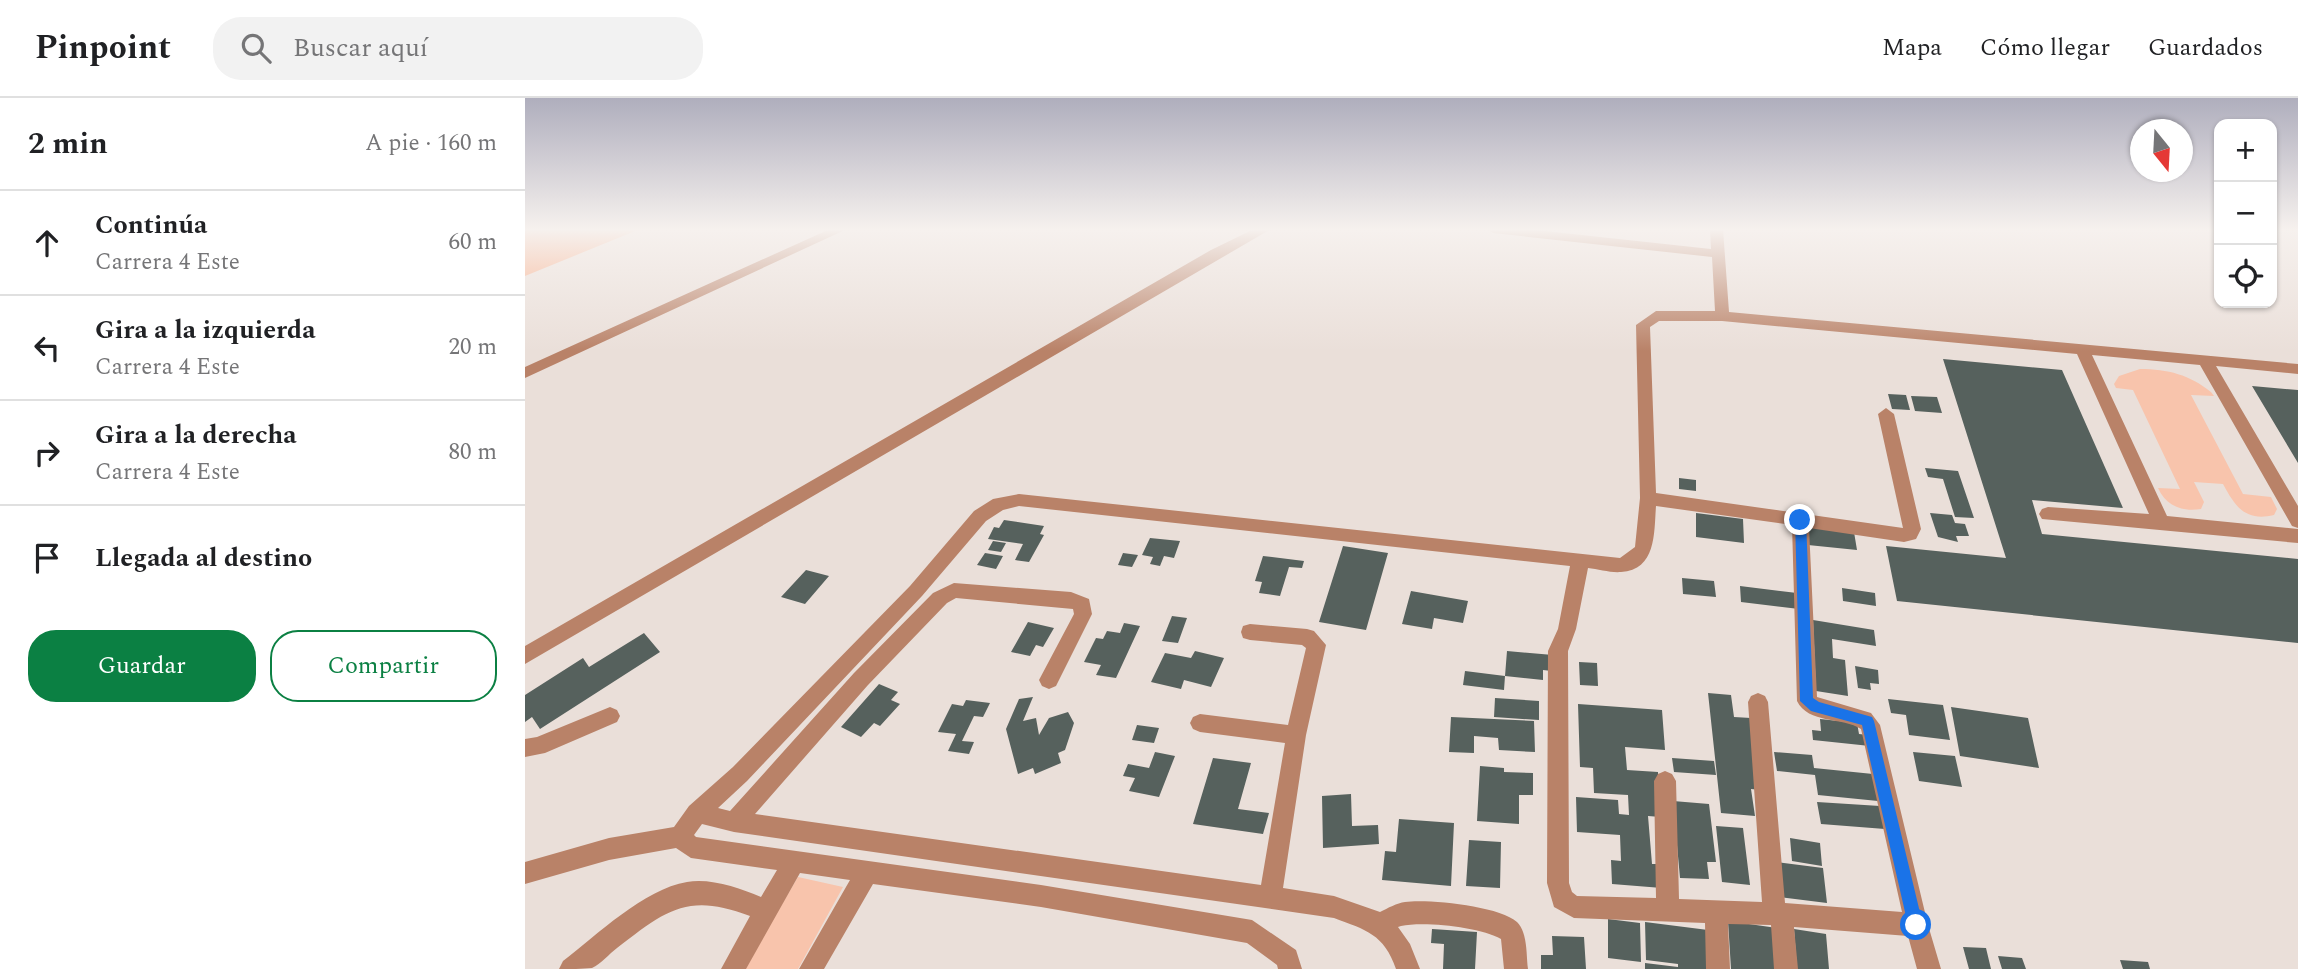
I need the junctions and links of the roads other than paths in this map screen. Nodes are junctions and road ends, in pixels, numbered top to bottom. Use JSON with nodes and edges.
{"nodes":[{"id":1,"x":751,"y":270,"type":"edge"},
{"id":2,"x":1187,"y":270,"type":"edge"},
{"id":3,"x":1721,"y":270,"type":"edge"},
{"id":4,"x":1723,"y":316,"type":"junction"},
{"id":5,"x":2083,"y":351,"type":"junction"},
{"id":6,"x":2205,"y":361,"type":"junction"},
{"id":7,"x":2298,"y":369,"type":"edge"},
{"id":8,"x":525,"y":373,"type":"edge"},
{"id":9,"x":1885,"y":414,"type":"dead end"},
{"id":10,"x":1648,"y":498,"type":"junction"},
{"id":11,"x":2048,"y":514,"type":"dead end"},
{"id":12,"x":1800,"y":520,"type":"junction"},
{"id":13,"x":2298,"y":521,"type":"edge"},
{"id":14,"x":2161,"y":522,"type":"junction"},
{"id":15,"x":2298,"y":536,"type":"edge"},
{"id":16,"x":1580,"y":562,"type":"junction"},
{"id":17,"x":1250,"y":632,"type":"dead end"},
{"id":18,"x":525,"y":656,"type":"edge"},
{"id":19,"x":1049,"y":680,"type":"dead end"},
{"id":20,"x":1758,"y":702,"type":"dead end"},
{"id":21,"x":610,"y":716,"type":"dead end"},
{"id":22,"x":1200,"y":723,"type":"dead end"},
{"id":23,"x":1296,"y":735,"type":"junction"},
{"id":24,"x":525,"y":748,"type":"edge"},
{"id":25,"x":1665,"y":781,"type":"dead end"},
{"id":26,"x":697,"y":814,"type":"junction"},
{"id":27,"x":734,"y":822,"type":"junction"},
{"id":28,"x":680,"y":837,"type":"junction"},
{"id":29,"x":795,"y":860,"type":"junction"},
{"id":30,"x":868,"y":871,"type":"junction"},
{"id":31,"x":525,"y":873,"type":"edge"},
{"id":32,"x":1271,"y":899,"type":"junction"},
{"id":33,"x":1668,"y":910,"type":"junction"},
{"id":34,"x":767,"y":912,"type":"junction"},
{"id":35,"x":1716,"y":912,"type":"junction"},
{"id":36,"x":1778,"y":914,"type":"junction"},
{"id":37,"x":1382,"y":924,"type":"junction"},
{"id":38,"x":1916,"y":925,"type":"junction"},
{"id":39,"x":571,"y":969,"type":"edge"},
{"id":40,"x":733,"y":969,"type":"edge"},
{"id":41,"x":811,"y":969,"type":"edge"},
{"id":42,"x":1290,"y":969,"type":"edge"},
{"id":43,"x":1408,"y":969,"type":"edge"},
{"id":44,"x":1515,"y":969,"type":"edge"},
{"id":45,"x":1718,"y":969,"type":"edge"},
{"id":46,"x":1786,"y":969,"type":"edge"},
{"id":47,"x":1929,"y":969,"type":"edge"}],
"edges":[{"from":1,"to":8,"type":"street"},
{"from":2,"to":18,"type":"street"},
{"from":3,"to":4,"type":"street"},
{"from":4,"to":5,"type":"street"},
{"from":4,"to":10,"type":"street"},
{"from":5,"to":6,"type":"street"},
{"from":5,"to":14,"type":"street"},
{"from":6,"to":7,"type":"street"},
{"from":6,"to":13,"type":"street"},
{"from":9,"to":12,"type":"street"},
{"from":10,"to":12,"type":"street"},
{"from":10,"to":16,"type":"street"},
{"from":11,"to":14,"type":"street"},
{"from":12,"to":38,"type":"street"},
{"from":14,"to":15,"type":"street"},
{"from":16,"to":26,"type":"street"},
{"from":16,"to":33,"type":"street"},
{"from":17,"to":23,"type":"street"},
{"from":19,"to":27,"type":"street"},
{"from":20,"to":36,"type":"street"},
{"from":21,"to":24,"type":"street"},
{"from":22,"to":23,"type":"street"},
{"from":23,"to":32,"type":"street"},
{"from":25,"to":33,"type":"street"},
{"from":26,"to":27,"type":"street"},
{"from":26,"to":28,"type":"street"},
{"from":27,"to":32,"type":"street"},
{"from":28,"to":29,"type":"street"},
{"from":28,"to":31,"type":"street"},
{"from":29,"to":30,"type":"street"},
{"from":29,"to":34,"type":"street"},
{"from":30,"to":41,"type":"street"},
{"from":30,"to":42,"type":"street"},
{"from":32,"to":37,"type":"street"},
{"from":33,"to":35,"type":"street"},
{"from":34,"to":39,"type":"street"},
{"from":34,"to":40,"type":"street"},
{"from":35,"to":36,"type":"street"},
{"from":35,"to":45,"type":"street"},
{"from":36,"to":38,"type":"street"},
{"from":36,"to":46,"type":"street"},
{"from":37,"to":43,"type":"street"},
{"from":37,"to":44,"type":"street"},
{"from":38,"to":47,"type":"street"}]}
